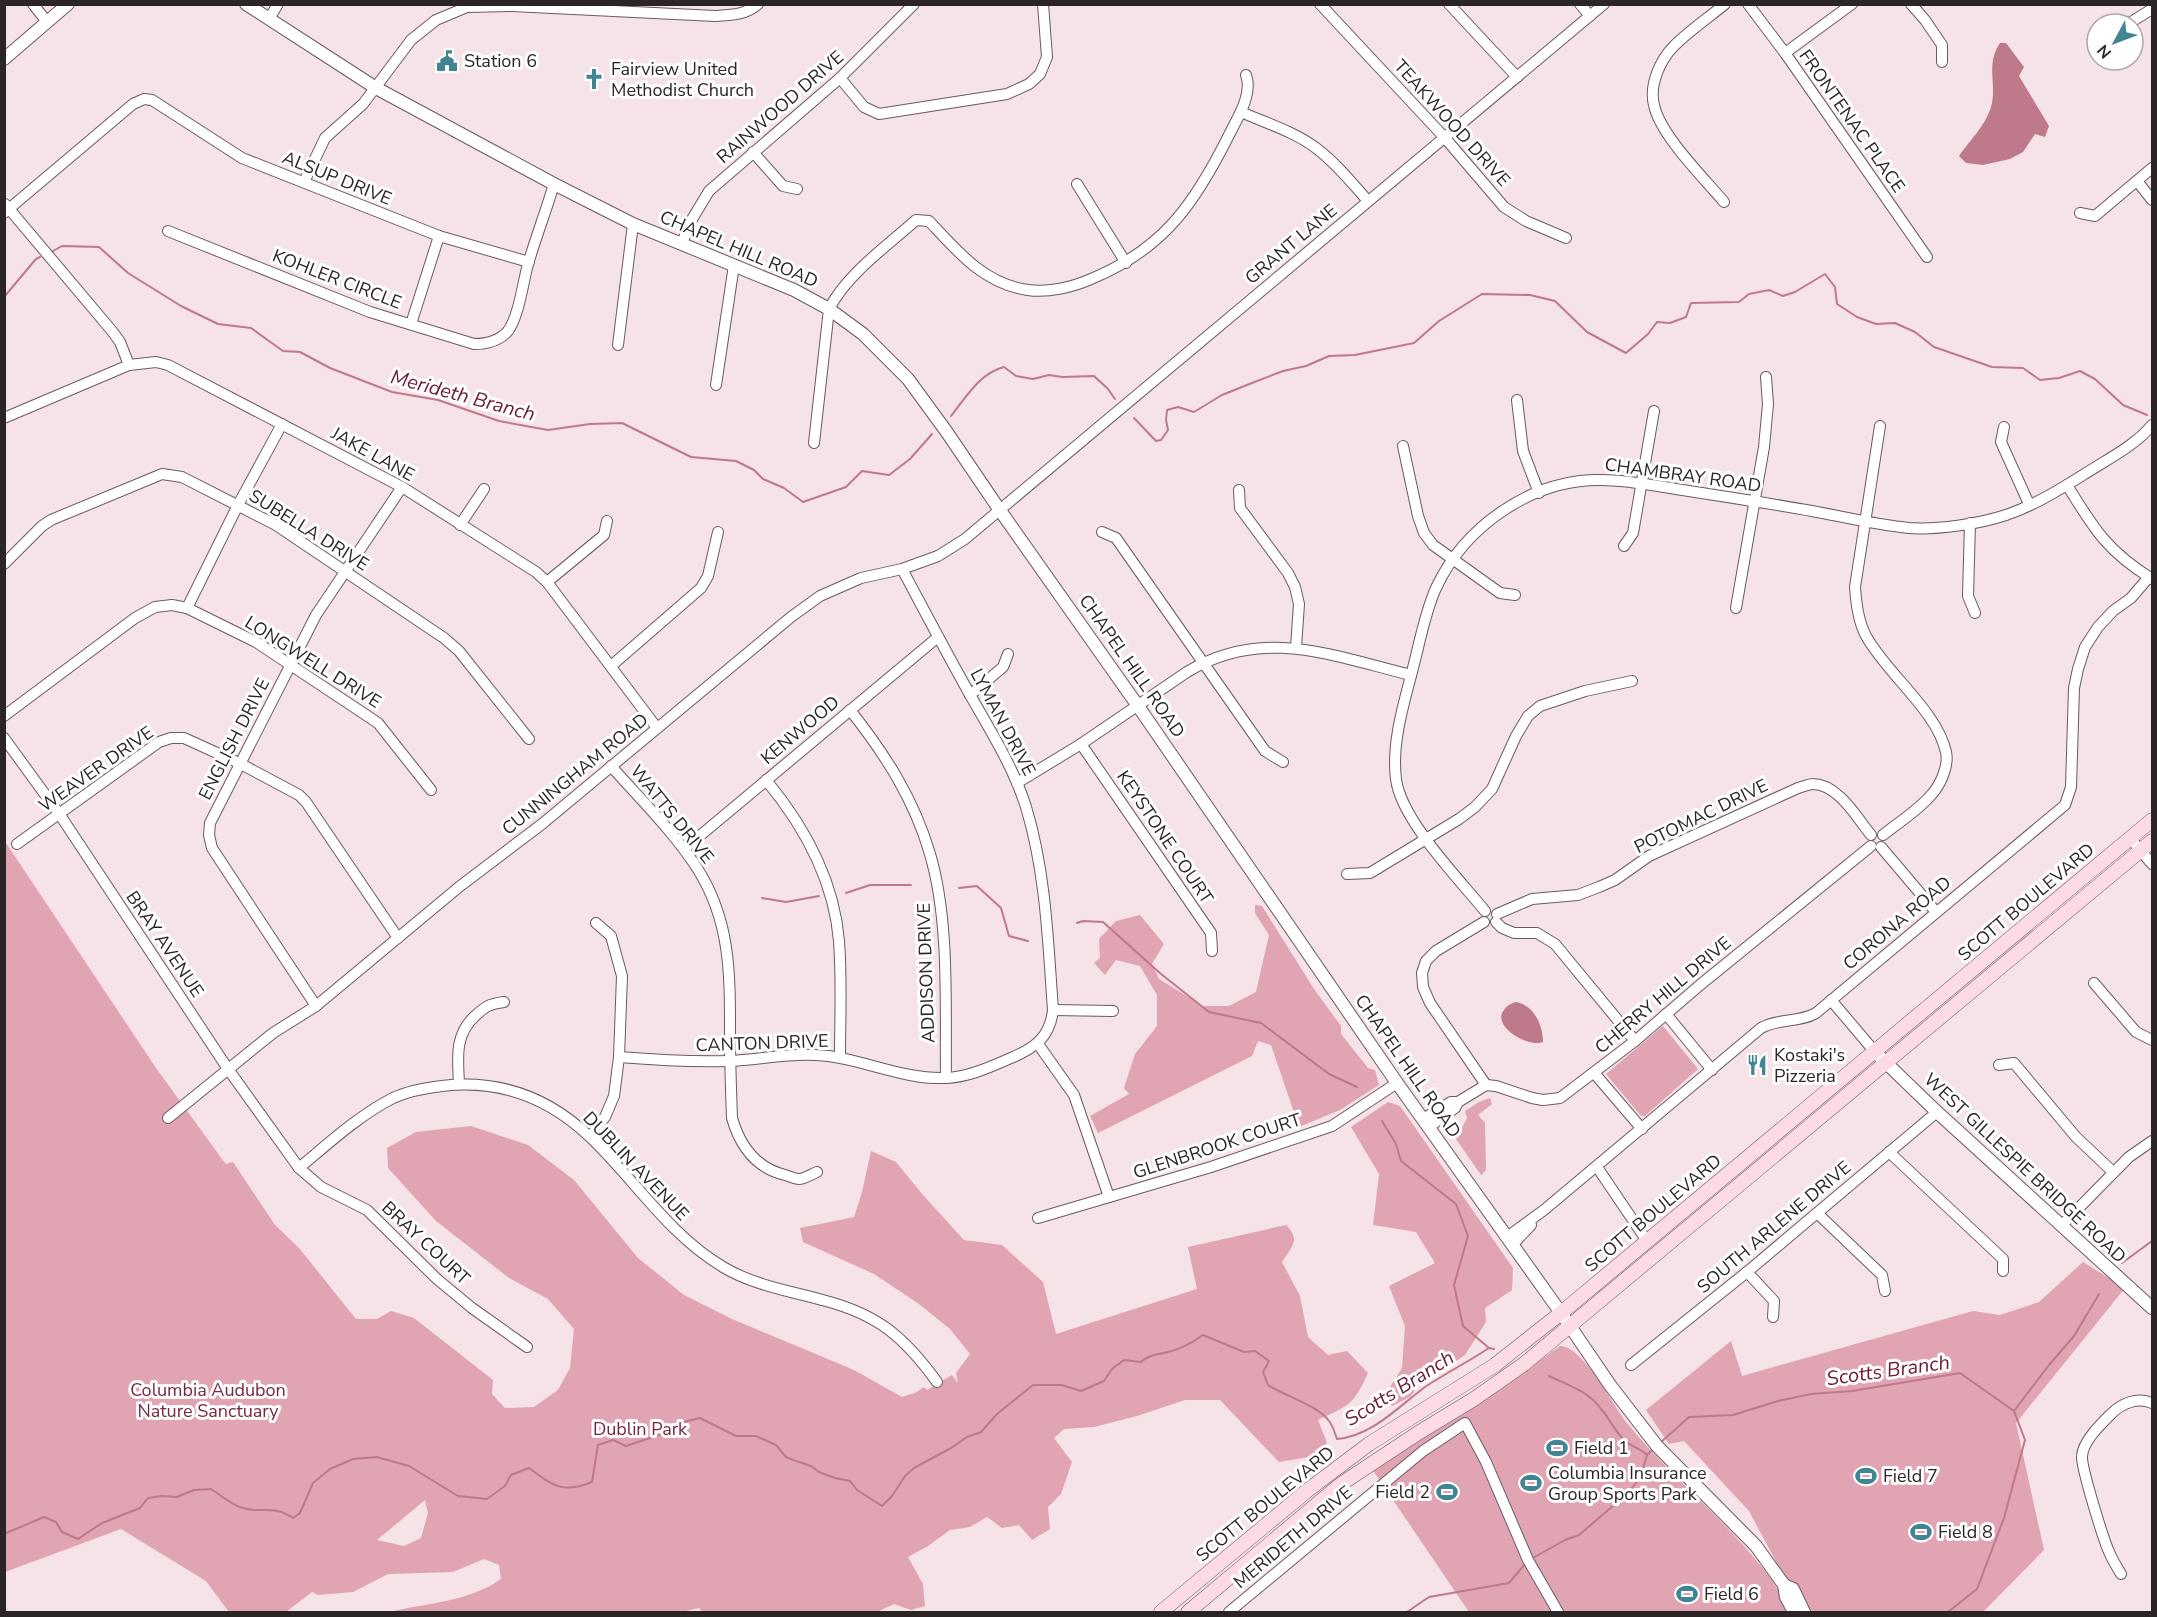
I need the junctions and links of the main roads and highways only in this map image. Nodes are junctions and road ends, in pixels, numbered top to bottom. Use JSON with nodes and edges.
{"nodes":[{"id":1,"x":2152,"y":820,"type":"edge"},
{"id":2,"x":2152,"y":841,"type":"edge"},
{"id":3,"x":1880,"y":1057,"type":"junction"},
{"id":4,"x":1161,"y":1612,"type":"edge"},
{"id":5,"x":1188,"y":1612,"type":"edge"}],
"edges":[{"from":1,"to":3,"type":"main road","name":"SCOTT BOULEVARD"},
{"from":2,"to":3,"type":"main road","name":"SCOTT BOULEVARD"},
{"from":3,"to":4,"type":"main road","name":"SCOTT BOULEVARD"},
{"from":3,"to":5,"type":"main road","name":"SCOTT BOULEVARD"}]}
